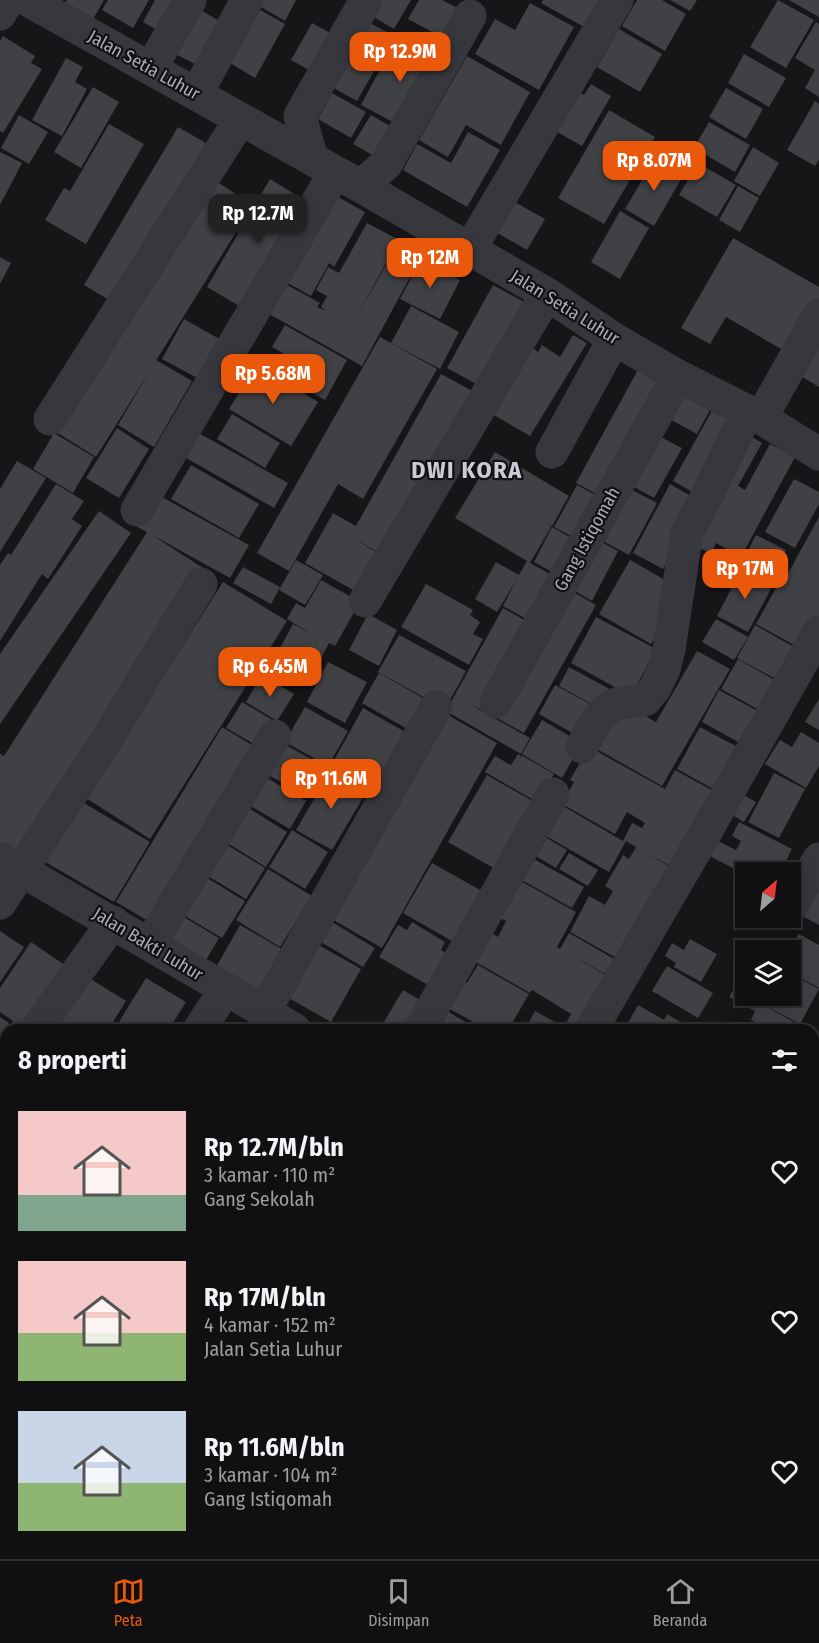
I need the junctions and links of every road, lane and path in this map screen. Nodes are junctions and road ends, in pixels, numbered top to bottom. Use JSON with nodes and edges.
{"nodes":[{"id":1,"x":8,"y":0,"type":"edge"},
{"id":2,"x":28,"y":0,"type":"edge"},
{"id":3,"x":190,"y":0,"type":"edge"},
{"id":4,"x":247,"y":0,"type":"edge"},
{"id":5,"x":366,"y":0,"type":"edge"},
{"id":6,"x":617,"y":0,"type":"edge"},
{"id":7,"x":0,"y":14,"type":"edge"},
{"id":8,"x":470,"y":16,"type":"dead end"},
{"id":9,"x":151,"y":68,"type":"junction"},
{"id":10,"x":197,"y":93,"type":"junction"},
{"id":11,"x":240,"y":120,"type":"junction"},
{"id":12,"x":336,"y":172,"type":"junction"},
{"id":13,"x":470,"y":249,"type":"junction"},
{"id":14,"x":547,"y":294,"type":"junction"},
{"id":15,"x":819,"y":315,"type":"edge"},
{"id":16,"x":614,"y":339,"type":"junction"},
{"id":17,"x":678,"y":376,"type":"junction"},
{"id":18,"x":754,"y":415,"type":"junction"},
{"id":19,"x":50,"y":419,"type":"dead end"},
{"id":20,"x":552,"y":452,"type":"dead end"},
{"id":21,"x":819,"y":454,"type":"edge"},
{"id":22,"x":137,"y":510,"type":"dead end"},
{"id":23,"x":201,"y":584,"type":"dead end"},
{"id":24,"x":365,"y":601,"type":"dead end"},
{"id":25,"x":819,"y":632,"type":"edge"},
{"id":26,"x":495,"y":702,"type":"dead end"},
{"id":27,"x":436,"y":706,"type":"dead end"},
{"id":28,"x":275,"y":736,"type":"dead end"},
{"id":29,"x":582,"y":747,"type":"dead end"},
{"id":30,"x":553,"y":794,"type":"dead end"},
{"id":31,"x":819,"y":859,"type":"edge"},
{"id":32,"x":11,"y":865,"type":"edge"},
{"id":33,"x":801,"y":890,"type":"edge"},
{"id":34,"x":0,"y":903,"type":"edge"},
{"id":35,"x":113,"y":922,"type":"junction"},
{"id":36,"x":150,"y":944,"type":"junction"},
{"id":37,"x":225,"y":990,"type":"junction"},
{"id":38,"x":264,"y":1012,"type":"junction"},
{"id":39,"x":40,"y":1024,"type":"edge"},
{"id":40,"x":204,"y":1024,"type":"edge"},
{"id":41,"x":285,"y":1024,"type":"edge"},
{"id":42,"x":423,"y":1024,"type":"edge"},
{"id":43,"x":594,"y":1024,"type":"edge"}],
"edges":[{"from":1,"to":7,"type":"street"},
{"from":2,"to":9,"type":"street","name":"Jalan Setia Luhur"},
{"from":3,"to":9,"type":"street"},
{"from":4,"to":10,"type":"street"},
{"from":5,"to":12,"type":"street"},
{"from":6,"to":13,"type":"street"},
{"from":8,"to":12,"type":"street"},
{"from":9,"to":10,"type":"street","name":"Jalan Setia Luhur"},
{"from":10,"to":11,"type":"street","name":"Jalan Setia Luhur"},
{"from":11,"to":12,"type":"street","name":"Jalan Setia Luhur"},
{"from":11,"to":19,"type":"street"},
{"from":12,"to":13,"type":"street","name":"Jalan Setia Luhur"},
{"from":12,"to":22,"type":"street"},
{"from":13,"to":14,"type":"street","name":"Jalan Setia Luhur"},
{"from":14,"to":16,"type":"street","name":"Jalan Setia Luhur"},
{"from":14,"to":24,"type":"street"},
{"from":15,"to":18,"type":"street"},
{"from":16,"to":17,"type":"street","name":"Jalan Setia Luhur"},
{"from":16,"to":20,"type":"street"},
{"from":17,"to":18,"type":"street","name":"Jalan Setia Luhur"},
{"from":17,"to":26,"type":"street","name":"Gang Istiqomah"},
{"from":18,"to":21,"type":"street","name":"Jalan Setia Luhur"},
{"from":18,"to":29,"type":"street"},
{"from":23,"to":32,"type":"street"},
{"from":25,"to":43,"type":"street"},
{"from":27,"to":38,"type":"street"},
{"from":28,"to":36,"type":"street"},
{"from":30,"to":42,"type":"street"},
{"from":31,"to":33,"type":"street"},
{"from":32,"to":34,"type":"street"},
{"from":32,"to":35,"type":"street","name":"Jalan Bakti Luhur"},
{"from":35,"to":36,"type":"street","name":"Jalan Bakti Luhur"},
{"from":35,"to":39,"type":"street"},
{"from":36,"to":37,"type":"street","name":"Jalan Bakti Luhur"},
{"from":37,"to":38,"type":"street","name":"Jalan Bakti Luhur"},
{"from":37,"to":40,"type":"street"},
{"from":38,"to":41,"type":"street","name":"Jalan Bakti Luhur"}]}
